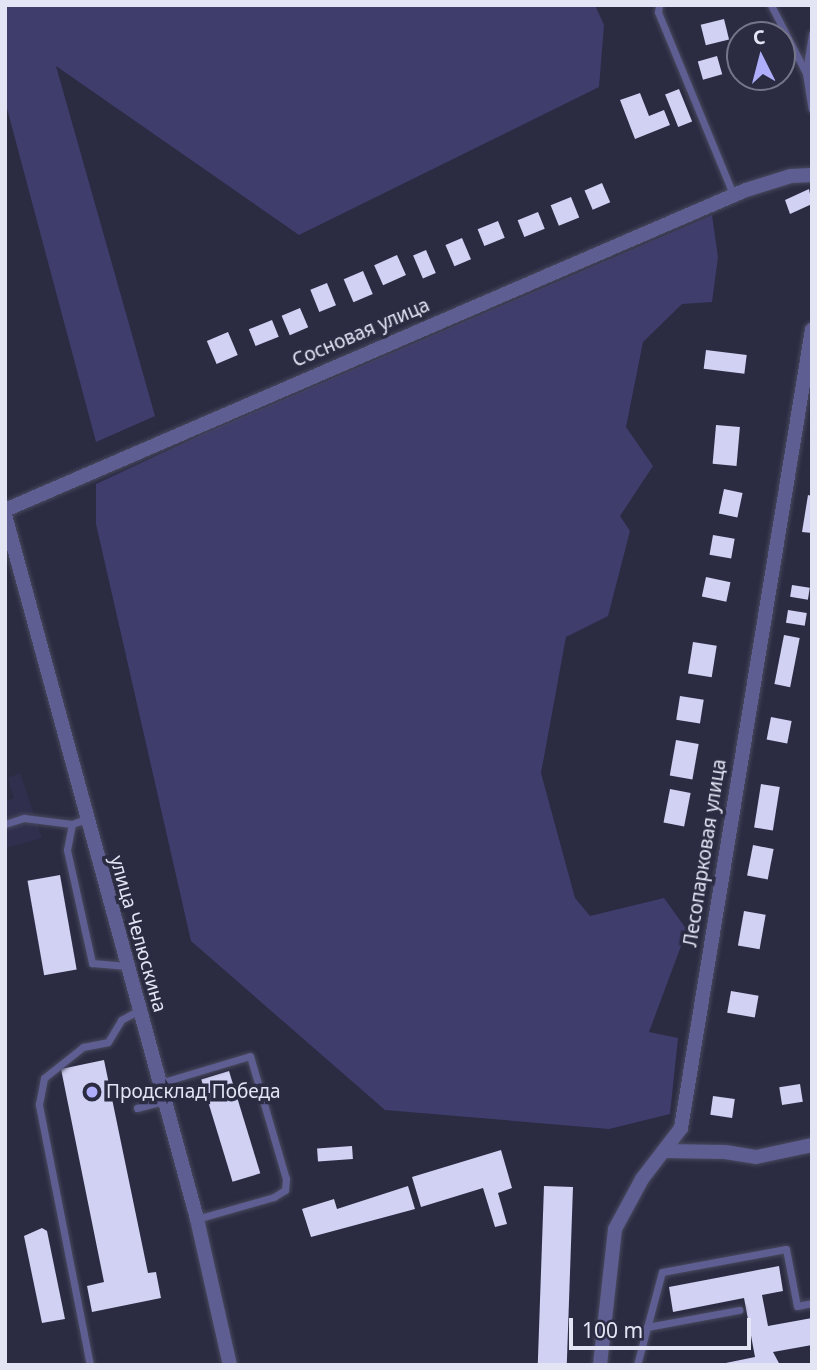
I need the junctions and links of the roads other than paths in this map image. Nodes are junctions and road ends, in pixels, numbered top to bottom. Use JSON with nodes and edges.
{"nodes":[{"id":1,"x":659,"y":5,"type":"edge"},
{"id":2,"x":771,"y":5,"type":"edge"},
{"id":3,"x":812,"y":33,"type":"edge"},
{"id":4,"x":806,"y":73,"type":"junction"},
{"id":5,"x":810,"y":83,"type":"edge"},
{"id":6,"x":812,"y":109,"type":"edge"},
{"id":7,"x":812,"y":175,"type":"edge"},
{"id":8,"x":734,"y":195,"type":"junction"},
{"id":9,"x":812,"y":330,"type":"edge"},
{"id":10,"x":5,"y":510,"type":"edge"},
{"id":11,"x":5,"y":515,"type":"edge"},
{"id":12,"x":86,"y":819,"type":"junction"},
{"id":13,"x":5,"y":824,"type":"edge"},
{"id":14,"x":72,"y":824,"type":"junction"},
{"id":15,"x":127,"y":966,"type":"junction"},
{"id":16,"x":139,"y":1010,"type":"junction"},
{"id":17,"x":160,"y":1083,"type":"junction"},
{"id":18,"x":165,"y":1101,"type":"junction"},
{"id":19,"x":137,"y":1108,"type":"dead end"},
{"id":20,"x":812,"y":1145,"type":"edge"},
{"id":21,"x":664,"y":1151,"type":"junction"},
{"id":22,"x":197,"y":1219,"type":"junction"},
{"id":23,"x":812,"y":1303,"type":"edge"},
{"id":24,"x":739,"y":1310,"type":"dead end"},
{"id":25,"x":647,"y":1327,"type":"junction"},
{"id":26,"x":90,"y":1365,"type":"edge"},
{"id":27,"x":230,"y":1365,"type":"edge"},
{"id":28,"x":600,"y":1365,"type":"edge"},
{"id":29,"x":637,"y":1365,"type":"edge"}],
"edges":[{"from":1,"to":8,"type":"lane"},
{"from":2,"to":4,"type":"lane"},
{"from":3,"to":4,"type":"lane"},
{"from":4,"to":5,"type":"lane"},
{"from":5,"to":6,"type":"lane"},
{"from":7,"to":8,"type":"street","name":"Сосновая улица"},
{"from":8,"to":10,"type":"street","name":"Сосновая улица"},
{"from":9,"to":21,"type":"street","name":"Лесопарковая улица"},
{"from":11,"to":12,"type":"street","name":"улица Челюскина"},
{"from":12,"to":14,"type":"lane"},
{"from":12,"to":15,"type":"street","name":"улица Челюскина"},
{"from":13,"to":14,"type":"lane"},
{"from":14,"to":15,"type":"lane"},
{"from":15,"to":16,"type":"street","name":"улица Челюскина"},
{"from":16,"to":17,"type":"street","name":"улица Челюскина"},
{"from":16,"to":26,"type":"lane"},
{"from":17,"to":18,"type":"street","name":"улица Челюскина"},
{"from":17,"to":22,"type":"lane"},
{"from":18,"to":19,"type":"lane"},
{"from":18,"to":22,"type":"street","name":"улица Челюскина"},
{"from":20,"to":21,"type":"street"},
{"from":21,"to":28,"type":"street","name":"Лесопарковая улица"},
{"from":22,"to":27,"type":"street","name":"улица Челюскина"},
{"from":23,"to":25,"type":"lane"},
{"from":24,"to":25,"type":"lane"},
{"from":25,"to":29,"type":"lane"}]}
